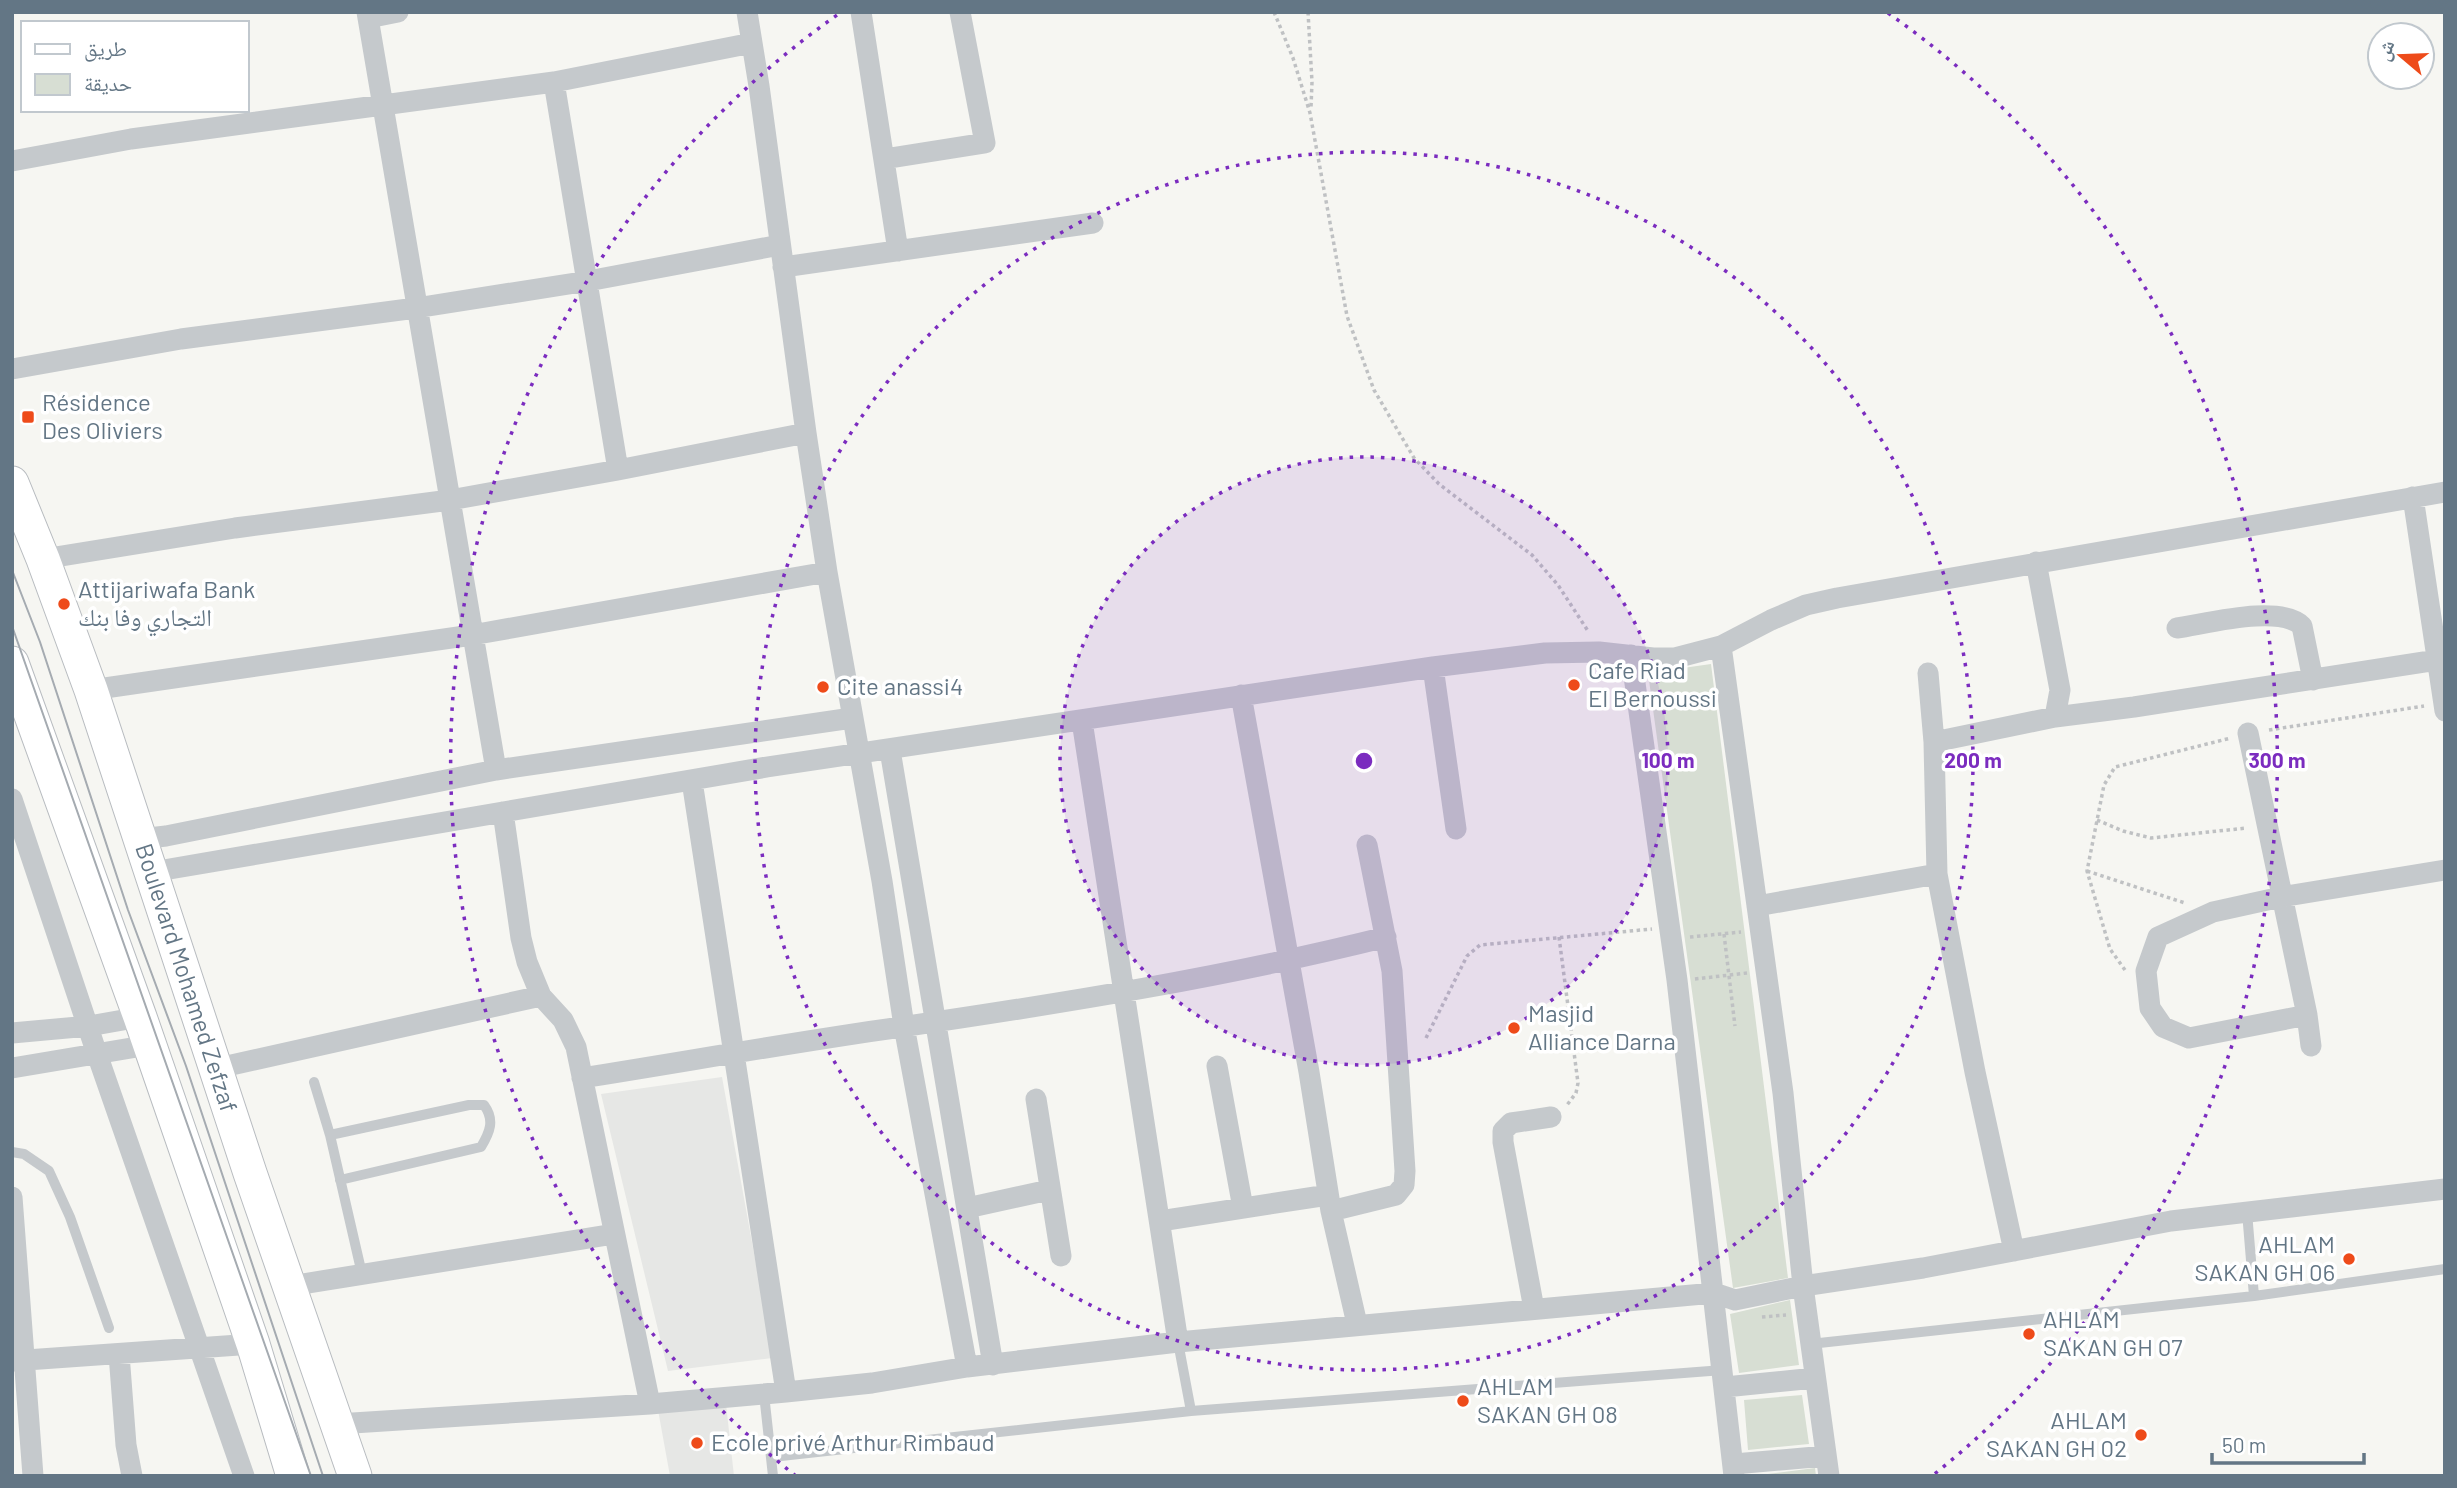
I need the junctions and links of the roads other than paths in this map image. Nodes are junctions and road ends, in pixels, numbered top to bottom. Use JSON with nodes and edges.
{"nodes":[{"id":1,"x":398,"y":12,"type":"edge"},
{"id":2,"x":747,"y":12,"type":"edge"},
{"id":3,"x":861,"y":12,"type":"edge"},
{"id":4,"x":960,"y":12,"type":"edge"},
{"id":5,"x":367,"y":15,"type":"edge"},
{"id":6,"x":752,"y":43,"type":"junction"},
{"id":7,"x":554,"y":82,"type":"junction"},
{"id":8,"x":383,"y":104,"type":"junction"},
{"id":9,"x":884,"y":159,"type":"junction"},
{"id":10,"x":12,"y":161,"type":"edge"},
{"id":11,"x":1093,"y":223,"type":"dead end"},
{"id":12,"x":780,"y":245,"type":"junction"},
{"id":13,"x":898,"y":251,"type":"junction"},
{"id":14,"x":783,"y":267,"type":"junction"},
{"id":15,"x":588,"y":281,"type":"junction"},
{"id":16,"x":416,"y":308,"type":"junction"},
{"id":17,"x":12,"y":369,"type":"edge"},
{"id":18,"x":806,"y":433,"type":"junction"},
{"id":19,"x":618,"y":470,"type":"junction"},
{"id":20,"x":12,"y":482,"type":"edge"},
{"id":21,"x":2445,"y":492,"type":"edge"},
{"id":22,"x":2413,"y":497,"type":"junction"},
{"id":23,"x":450,"y":500,"type":"junction"},
{"id":24,"x":43,"y":559,"type":"junction"},
{"id":25,"x":2036,"y":562,"type":"junction"},
{"id":26,"x":827,"y":572,"type":"junction"},
{"id":27,"x":2176,"y":628,"type":"dead end"},
{"id":28,"x":472,"y":635,"type":"junction"},
{"id":29,"x":1721,"y":646,"type":"junction"},
{"id":30,"x":1631,"y":655,"type":"junction"},
{"id":31,"x":2437,"y":660,"type":"junction"},
{"id":32,"x":12,"y":663,"type":"edge"},
{"id":33,"x":1433,"y":667,"type":"junction"},
{"id":34,"x":1927,"y":673,"type":"dead end"},
{"id":35,"x":2313,"y":680,"type":"junction"},
{"id":36,"x":90,"y":690,"type":"junction"},
{"id":37,"x":1241,"y":695,"type":"junction"},
{"id":38,"x":2444,"y":707,"type":"edge"},
{"id":39,"x":2055,"y":717,"type":"junction"},
{"id":40,"x":852,"y":718,"type":"junction"},
{"id":41,"x":1082,"y":721,"type":"junction"},
{"id":42,"x":2248,"y":733,"type":"road end"},
{"id":43,"x":1934,"y":742,"type":"junction"},
{"id":44,"x":890,"y":750,"type":"junction"},
{"id":45,"x":858,"y":754,"type":"junction"},
{"id":46,"x":496,"y":771,"type":"junction"},
{"id":47,"x":692,"y":781,"type":"junction"},
{"id":48,"x":12,"y":799,"type":"edge"},
{"id":49,"x":503,"y":812,"type":"junction"},
{"id":50,"x":1457,"y":829,"type":"dead end"},
{"id":51,"x":140,"y":839,"type":"junction"},
{"id":52,"x":1367,"y":845,"type":"dead end"},
{"id":53,"x":2445,"y":870,"type":"edge"},
{"id":54,"x":152,"y":872,"type":"junction"},
{"id":55,"x":1937,"y":874,"type":"junction"},
{"id":56,"x":2281,"y":897,"type":"junction"},
{"id":57,"x":1757,"y":906,"type":"junction"},
{"id":58,"x":1385,"y":937,"type":"junction"},
{"id":59,"x":1289,"y":961,"type":"junction"},
{"id":60,"x":1124,"y":991,"type":"junction"},
{"id":61,"x":541,"y":996,"type":"junction"},
{"id":62,"x":2306,"y":1015,"type":"junction"},
{"id":63,"x":936,"y":1023,"type":"junction"},
{"id":64,"x":89,"y":1026,"type":"junction"},
{"id":65,"x":904,"y":1026,"type":"junction"},
{"id":66,"x":144,"y":1031,"type":"junction"},
{"id":67,"x":12,"y":1033,"type":"edge"},
{"id":68,"x":2311,"y":1046,"type":"dead end"},
{"id":69,"x":734,"y":1053,"type":"junction"},
{"id":70,"x":97,"y":1054,"type":"junction"},
{"id":71,"x":1217,"y":1066,"type":"dead end"},
{"id":72,"x":12,"y":1068,"type":"edge"},
{"id":73,"x":218,"y":1068,"type":"junction"},
{"id":74,"x":582,"y":1078,"type":"junction"},
{"id":75,"x":314,"y":1082,"type":"dead end"},
{"id":76,"x":1036,"y":1099,"type":"dead end"},
{"id":77,"x":1551,"y":1117,"type":"road end"},
{"id":78,"x":330,"y":1135,"type":"junction"},
{"id":79,"x":12,"y":1152,"type":"edge"},
{"id":80,"x":340,"y":1180,"type":"junction"},
{"id":81,"x":1049,"y":1189,"type":"junction"},
{"id":82,"x":2445,"y":1189,"type":"edge"},
{"id":83,"x":12,"y":1197,"type":"edge"},
{"id":84,"x":1330,"y":1203,"type":"junction"},
{"id":85,"x":1243,"y":1208,"type":"junction"},
{"id":86,"x":967,"y":1209,"type":"junction"},
{"id":87,"x":2247,"y":1212,"type":"junction"},
{"id":88,"x":1160,"y":1220,"type":"junction"},
{"id":89,"x":614,"y":1234,"type":"junction"},
{"id":90,"x":2014,"y":1251,"type":"junction"},
{"id":91,"x":1061,"y":1256,"type":"dead end"},
{"id":92,"x":2445,"y":1269,"type":"edge"},
{"id":93,"x":362,"y":1274,"type":"junction"},
{"id":94,"x":290,"y":1286,"type":"junction"},
{"id":95,"x":1803,"y":1286,"type":"junction"},
{"id":96,"x":1714,"y":1293,"type":"junction"},
{"id":97,"x":2254,"y":1296,"type":"junction"},
{"id":98,"x":1534,"y":1309,"type":"junction"},
{"id":99,"x":1357,"y":1324,"type":"junction"},
{"id":100,"x":109,"y":1328,"type":"dead end"},
{"id":101,"x":1178,"y":1342,"type":"junction"},
{"id":102,"x":253,"y":1344,"type":"junction"},
{"id":103,"x":1810,"y":1344,"type":"junction"},
{"id":104,"x":200,"y":1348,"type":"junction"},
{"id":105,"x":119,"y":1354,"type":"junction"},
{"id":106,"x":18,"y":1360,"type":"edge"},
{"id":107,"x":993,"y":1365,"type":"junction"},
{"id":108,"x":967,"y":1367,"type":"junction"},
{"id":109,"x":1724,"y":1378,"type":"junction"},
{"id":110,"x":1815,"y":1378,"type":"junction"},
{"id":111,"x":786,"y":1392,"type":"junction"},
{"id":112,"x":764,"y":1394,"type":"junction"},
{"id":113,"x":650,"y":1404,"type":"junction"},
{"id":114,"x":1192,"y":1411,"type":"junction"},
{"id":115,"x":337,"y":1424,"type":"junction"},
{"id":116,"x":772,"y":1457,"type":"junction"},
{"id":117,"x":1827,"y":1466,"type":"edge"},
{"id":118,"x":1734,"y":1470,"type":"edge"},
{"id":119,"x":33,"y":1476,"type":"edge"},
{"id":120,"x":132,"y":1476,"type":"edge"},
{"id":121,"x":244,"y":1476,"type":"edge"},
{"id":122,"x":293,"y":1476,"type":"edge"},
{"id":123,"x":355,"y":1476,"type":"edge"},
{"id":124,"x":773,"y":1476,"type":"edge"}],
"edges":[{"from":1,"to":5,"type":"street"},
{"from":2,"to":6,"type":"street"},
{"from":3,"to":9,"type":"street"},
{"from":4,"to":9,"type":"street"},
{"from":5,"to":8,"type":"street"},
{"from":6,"to":7,"type":"street"},
{"from":6,"to":12,"type":"street"},
{"from":7,"to":8,"type":"street"},
{"from":7,"to":15,"type":"street"},
{"from":8,"to":10,"type":"street"},
{"from":8,"to":16,"type":"street"},
{"from":9,"to":13,"type":"street"},
{"from":11,"to":13,"type":"street"},
{"from":12,"to":14,"type":"street"},
{"from":12,"to":15,"type":"street"},
{"from":13,"to":14,"type":"street"},
{"from":14,"to":18,"type":"street"},
{"from":15,"to":16,"type":"street"},
{"from":15,"to":19,"type":"street"},
{"from":16,"to":17,"type":"street"},
{"from":16,"to":23,"type":"street"},
{"from":18,"to":19,"type":"street"},
{"from":18,"to":26,"type":"street"},
{"from":19,"to":23,"type":"street"},
{"from":20,"to":24,"type":"main road","name":"Boulevard Mohamed Zefzaf"},
{"from":21,"to":22,"type":"street"},
{"from":22,"to":25,"type":"street"},
{"from":22,"to":31,"type":"street"},
{"from":23,"to":24,"type":"street"},
{"from":23,"to":28,"type":"street"},
{"from":24,"to":36,"type":"main road","name":"Boulevard Mohamed Zefzaf"},
{"from":25,"to":29,"type":"street"},
{"from":25,"to":39,"type":"street"},
{"from":26,"to":28,"type":"street"},
{"from":26,"to":40,"type":"street"},
{"from":27,"to":35,"type":"street"},
{"from":28,"to":36,"type":"street"},
{"from":28,"to":46,"type":"street"},
{"from":29,"to":30,"type":"street"},
{"from":29,"to":57,"type":"street"},
{"from":30,"to":33,"type":"street"},
{"from":30,"to":96,"type":"street"},
{"from":31,"to":35,"type":"street"},
{"from":31,"to":38,"type":"street"},
{"from":32,"to":66,"type":"main road"},
{"from":33,"to":37,"type":"street"},
{"from":33,"to":50,"type":"street"},
{"from":34,"to":43,"type":"street"},
{"from":35,"to":39,"type":"street"},
{"from":36,"to":51,"type":"main road","name":"Boulevard Mohamed Zefzaf"},
{"from":37,"to":41,"type":"street"},
{"from":37,"to":59,"type":"street"},
{"from":39,"to":43,"type":"street"},
{"from":40,"to":45,"type":"street"},
{"from":40,"to":46,"type":"street"},
{"from":41,"to":44,"type":"street"},
{"from":41,"to":60,"type":"street"},
{"from":42,"to":56,"type":"street"},
{"from":43,"to":55,"type":"street"},
{"from":44,"to":45,"type":"street"},
{"from":44,"to":63,"type":"street"},
{"from":45,"to":47,"type":"street"},
{"from":45,"to":65,"type":"street"},
{"from":46,"to":51,"type":"street"},
{"from":47,"to":49,"type":"street"},
{"from":47,"to":69,"type":"street"},
{"from":48,"to":64,"type":"street"},
{"from":49,"to":54,"type":"street"},
{"from":49,"to":61,"type":"street"},
{"from":51,"to":54,"type":"main road","name":"Boulevard Mohamed Zefzaf"},
{"from":52,"to":58,"type":"street"},
{"from":53,"to":56,"type":"street"},
{"from":54,"to":73,"type":"main road","name":"Boulevard Mohamed Zefzaf"},
{"from":55,"to":57,"type":"street"},
{"from":55,"to":90,"type":"street"},
{"from":56,"to":62,"type":"street"},
{"from":56,"to":62,"type":"street"},
{"from":57,"to":95,"type":"street"},
{"from":58,"to":59,"type":"street"},
{"from":58,"to":84,"type":"street"},
{"from":59,"to":60,"type":"street"},
{"from":59,"to":84,"type":"street"},
{"from":60,"to":63,"type":"street"},
{"from":60,"to":88,"type":"street"},
{"from":61,"to":73,"type":"street"},
{"from":61,"to":74,"type":"street"},
{"from":62,"to":68,"type":"street"},
{"from":63,"to":65,"type":"street"},
{"from":63,"to":86,"type":"street"},
{"from":64,"to":66,"type":"street"},
{"from":64,"to":67,"type":"street"},
{"from":64,"to":70,"type":"street"},
{"from":65,"to":69,"type":"street"},
{"from":65,"to":108,"type":"street"},
{"from":66,"to":70,"type":"street"},
{"from":66,"to":102,"type":"main road"},
{"from":69,"to":74,"type":"street"},
{"from":69,"to":111,"type":"street"},
{"from":70,"to":72,"type":"street"},
{"from":70,"to":104,"type":"street"},
{"from":71,"to":85,"type":"street"},
{"from":73,"to":94,"type":"main road","name":"Boulevard Mohamed Zefzaf"},
{"from":74,"to":89,"type":"street"},
{"from":75,"to":78,"type":"lane"},
{"from":76,"to":81,"type":"street"},
{"from":77,"to":98,"type":"street"},
{"from":78,"to":80,"type":"lane"},
{"from":78,"to":80,"type":"lane"},
{"from":79,"to":100,"type":"lane"},
{"from":80,"to":93,"type":"lane"},
{"from":81,"to":86,"type":"street"},
{"from":81,"to":91,"type":"street"},
{"from":82,"to":87,"type":"street"},
{"from":83,"to":106,"type":"street"},
{"from":84,"to":85,"type":"street"},
{"from":84,"to":99,"type":"street"},
{"from":85,"to":88,"type":"street"},
{"from":86,"to":107,"type":"street"},
{"from":87,"to":90,"type":"street"},
{"from":87,"to":97,"type":"lane"},
{"from":88,"to":101,"type":"street"},
{"from":89,"to":93,"type":"street"},
{"from":89,"to":113,"type":"street"},
{"from":90,"to":95,"type":"street"},
{"from":92,"to":97,"type":"lane"},
{"from":93,"to":94,"type":"street"},
{"from":94,"to":115,"type":"main road","name":"Boulevard Mohamed Zefzaf"},
{"from":95,"to":96,"type":"street"},
{"from":95,"to":103,"type":"street"},
{"from":96,"to":98,"type":"street"},
{"from":96,"to":109,"type":"street"},
{"from":97,"to":103,"type":"lane"},
{"from":98,"to":99,"type":"street"},
{"from":99,"to":101,"type":"street"},
{"from":101,"to":107,"type":"street"},
{"from":101,"to":114,"type":"lane"},
{"from":102,"to":104,"type":"street"},
{"from":102,"to":122,"type":"main road"},
{"from":103,"to":110,"type":"street"},
{"from":104,"to":105,"type":"street"},
{"from":104,"to":121,"type":"street"},
{"from":105,"to":106,"type":"street"},
{"from":105,"to":120,"type":"street"},
{"from":106,"to":119,"type":"street"},
{"from":107,"to":108,"type":"street"},
{"from":108,"to":111,"type":"street"},
{"from":109,"to":110,"type":"street"},
{"from":109,"to":114,"type":"lane"},
{"from":109,"to":118,"type":"street"},
{"from":110,"to":117,"type":"street"},
{"from":111,"to":112,"type":"street"},
{"from":112,"to":113,"type":"street"},
{"from":112,"to":116,"type":"lane"},
{"from":113,"to":115,"type":"street"},
{"from":114,"to":116,"type":"lane"},
{"from":115,"to":123,"type":"main road","name":"Boulevard Mohamed Zefzaf"},
{"from":116,"to":124,"type":"lane"},
{"from":117,"to":118,"type":"street"}]}
